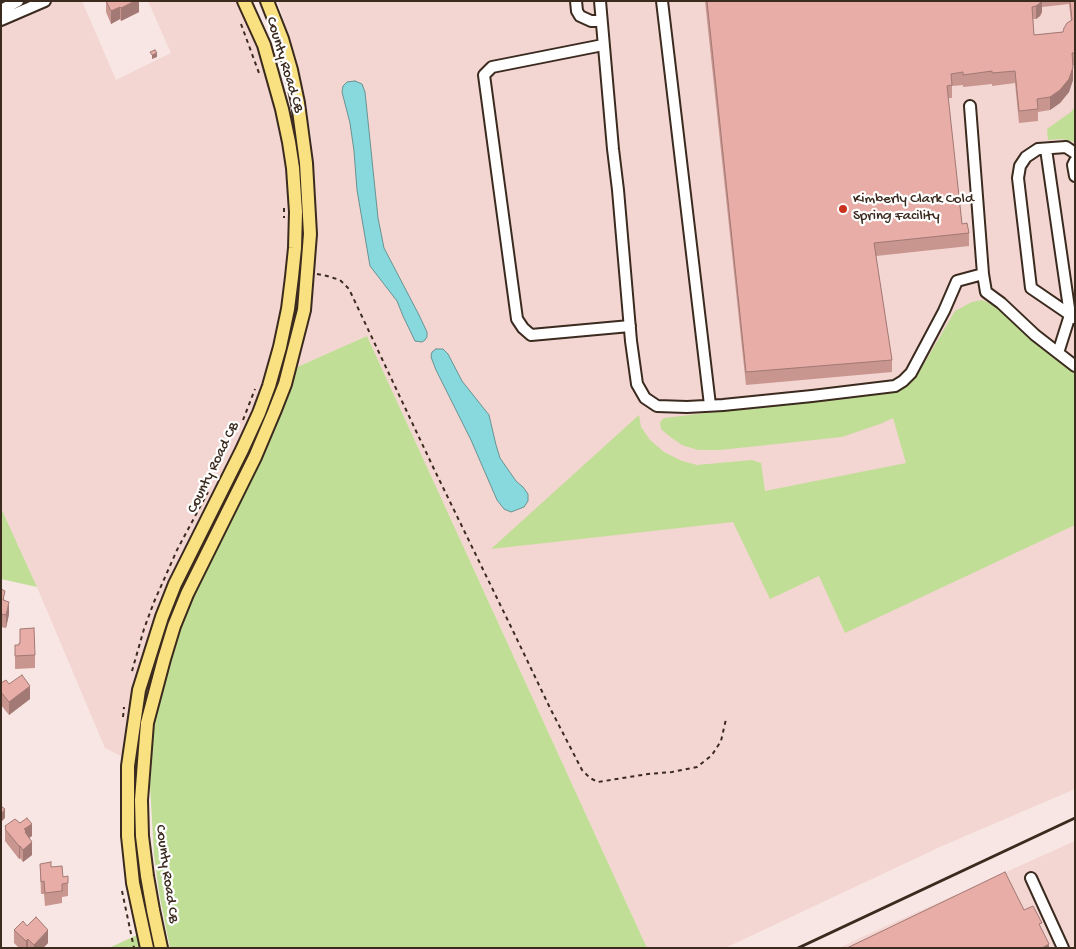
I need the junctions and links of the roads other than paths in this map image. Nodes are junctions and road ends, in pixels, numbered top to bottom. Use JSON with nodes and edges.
{"nodes":[{"id":1,"x":18,"y":1,"type":"edge"},
{"id":2,"x":45,"y":1,"type":"edge"},
{"id":3,"x":244,"y":1,"type":"edge"},
{"id":4,"x":267,"y":1,"type":"edge"},
{"id":5,"x":576,"y":1,"type":"edge"},
{"id":6,"x":600,"y":1,"type":"edge"},
{"id":7,"x":662,"y":1,"type":"edge"},
{"id":8,"x":1,"y":10,"type":"edge"},
{"id":9,"x":1,"y":20,"type":"edge"},
{"id":10,"x":601,"y":21,"type":"junction"},
{"id":11,"x":603,"y":44,"type":"junction"},
{"id":12,"x":970,"y":106,"type":"dead end"},
{"id":13,"x":1046,"y":149,"type":"junction"},
{"id":14,"x":1075,"y":153,"type":"edge"},
{"id":15,"x":1075,"y":162,"type":"edge"},
{"id":16,"x":1075,"y":176,"type":"edge"},
{"id":17,"x":983,"y":274,"type":"junction"},
{"id":18,"x":1072,"y":316,"type":"edge"},
{"id":19,"x":630,"y":326,"type":"junction"},
{"id":20,"x":1058,"y":353,"type":"junction"},
{"id":21,"x":1075,"y":366,"type":"edge"},
{"id":22,"x":710,"y":405,"type":"junction"},
{"id":23,"x":1031,"y":878,"type":"dead end"},
{"id":24,"x":147,"y":948,"type":"edge"},
{"id":25,"x":161,"y":948,"type":"edge"},
{"id":26,"x":1063,"y":948,"type":"edge"}],
"edges":[{"from":1,"to":8,"type":"street"},
{"from":2,"to":9,"type":"street"},
{"from":3,"to":24,"type":"main road","name":"County Road CB"},
{"from":4,"to":25,"type":"main road","name":"County Road CB"},
{"from":5,"to":10,"type":"street"},
{"from":6,"to":10,"type":"street"},
{"from":7,"to":22,"type":"street"},
{"from":10,"to":11,"type":"street"},
{"from":11,"to":19,"type":"street"},
{"from":11,"to":19,"type":"street"},
{"from":12,"to":17,"type":"street"},
{"from":13,"to":14,"type":"street"},
{"from":13,"to":18,"type":"street"},
{"from":13,"to":18,"type":"street"},
{"from":15,"to":16,"type":"street"},
{"from":17,"to":20,"type":"street"},
{"from":17,"to":22,"type":"street"},
{"from":18,"to":20,"type":"street"},
{"from":19,"to":22,"type":"street"},
{"from":20,"to":21,"type":"street"},
{"from":23,"to":26,"type":"street"}]}
